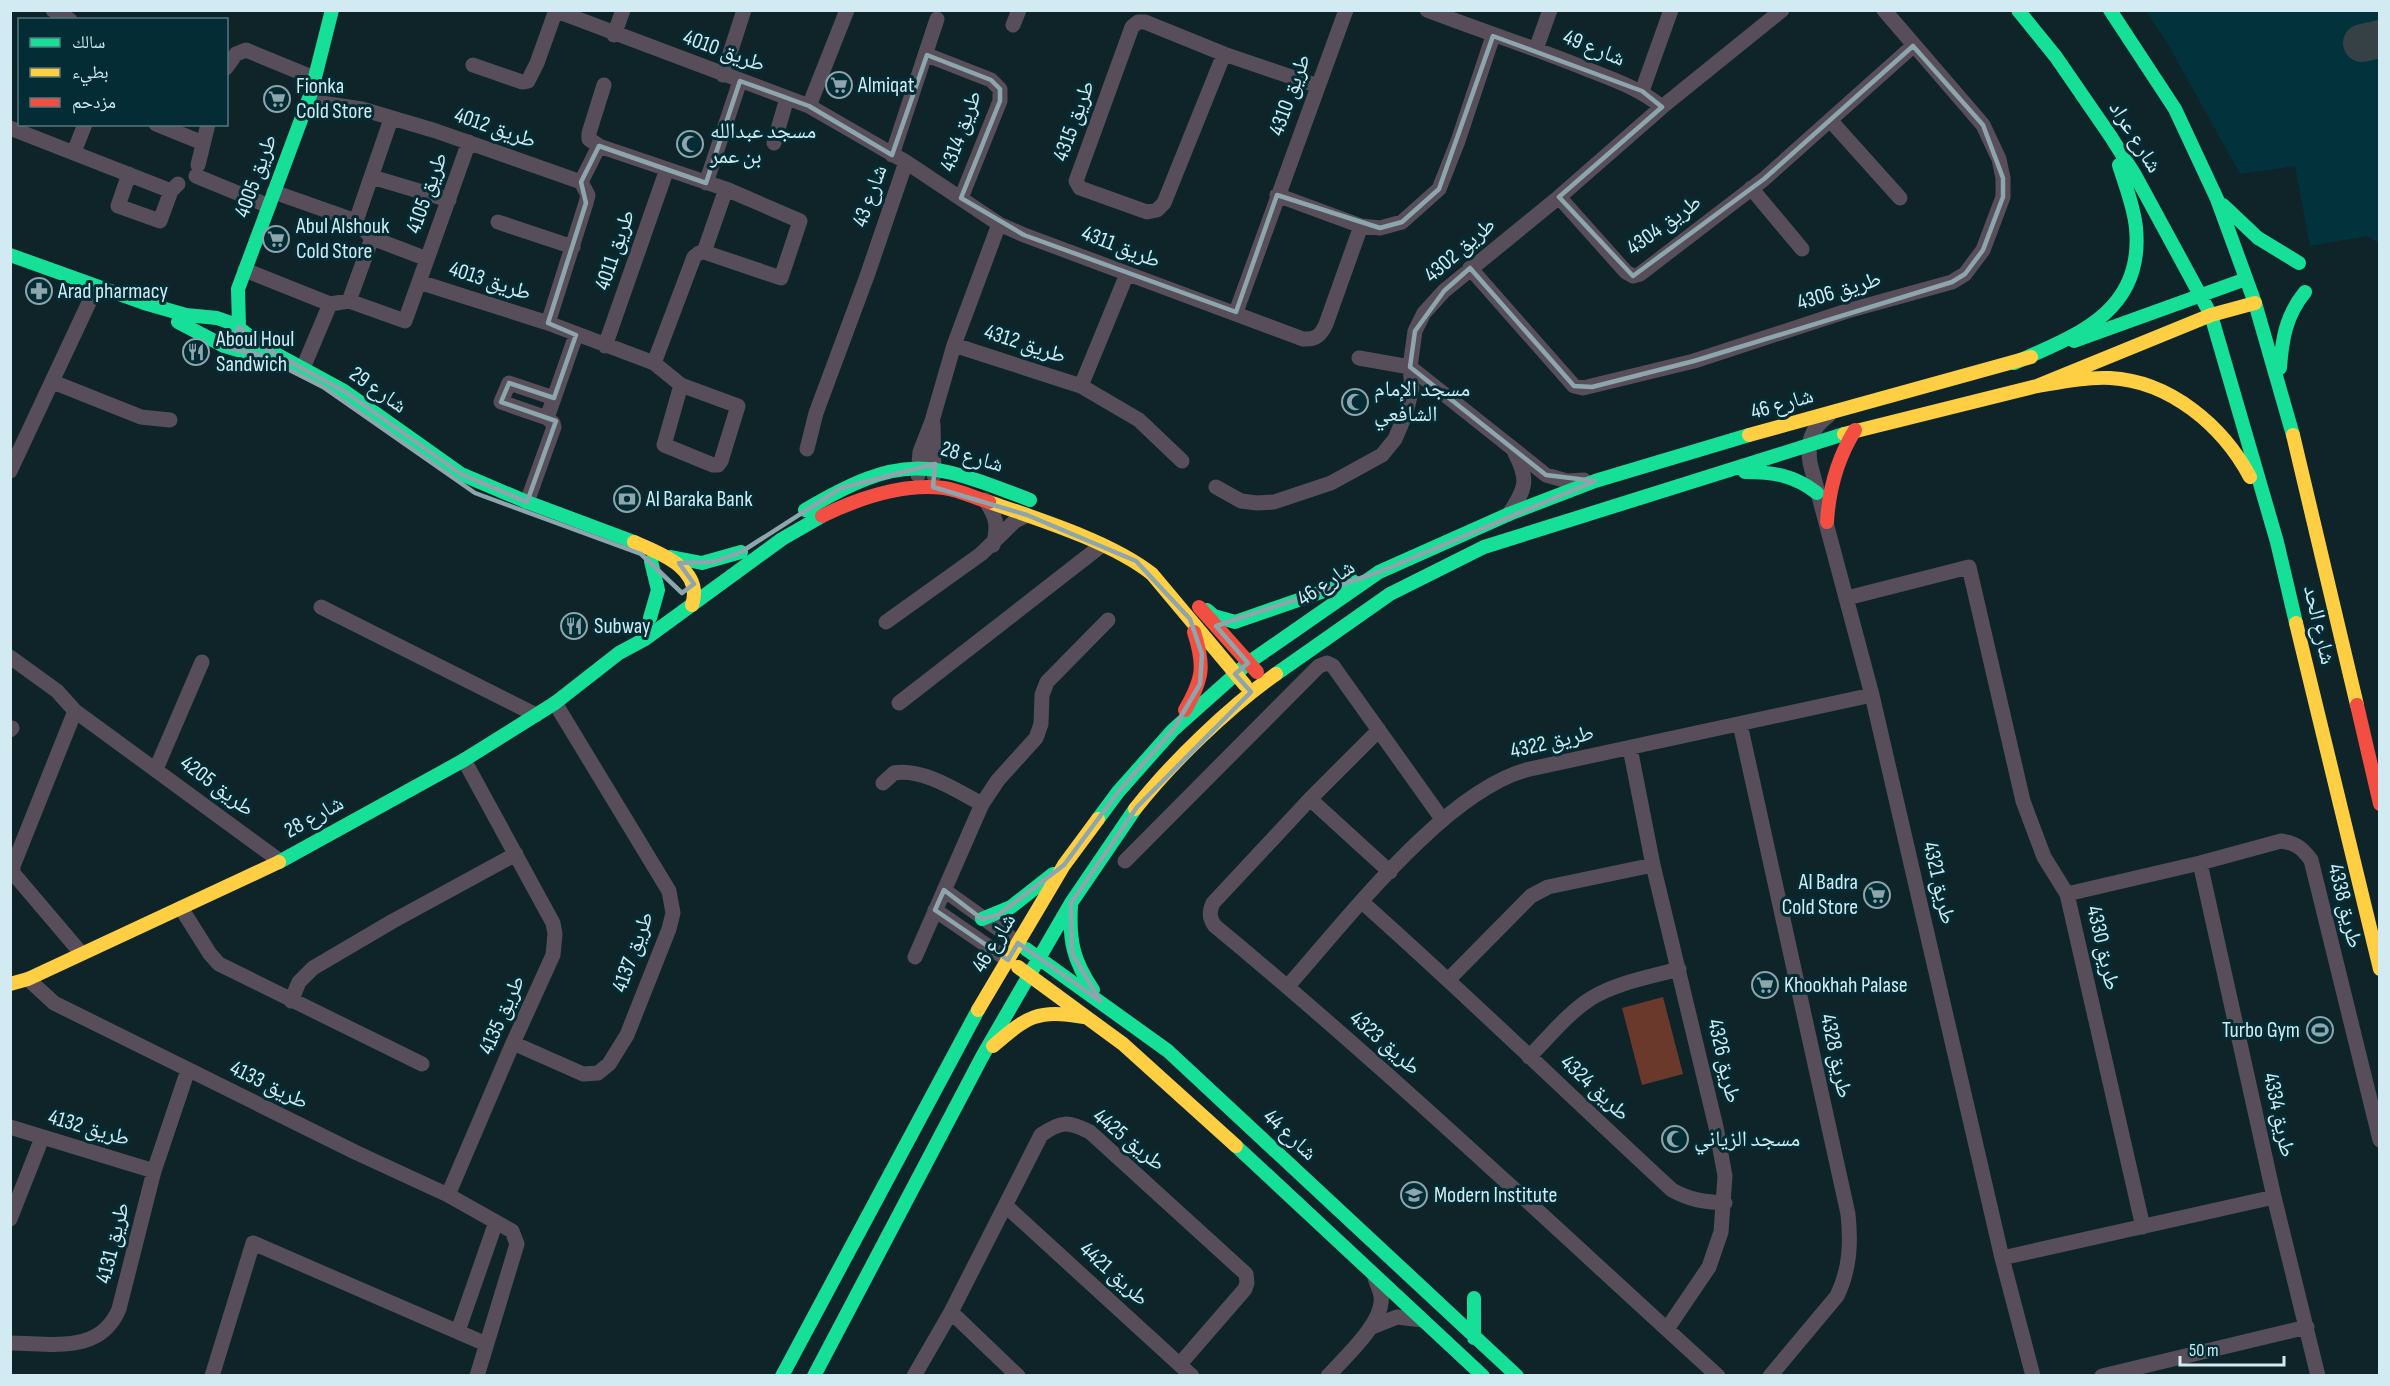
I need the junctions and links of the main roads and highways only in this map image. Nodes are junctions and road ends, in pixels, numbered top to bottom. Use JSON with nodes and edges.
{"nodes":[{"id":1,"x":332,"y":10,"type":"edge"},
{"id":2,"x":2018,"y":10,"type":"edge"},
{"id":3,"x":2110,"y":10,"type":"edge"},
{"id":4,"x":2111,"y":136,"type":"junction"},
{"id":5,"x":2217,"y":199,"type":"junction"},
{"id":6,"x":10,"y":255,"type":"edge"},
{"id":7,"x":2299,"y":263,"type":"dead end"},
{"id":8,"x":10,"y":264,"type":"edge"},
{"id":9,"x":2246,"y":279,"type":"junction"},
{"id":10,"x":95,"y":290,"type":"junction"},
{"id":11,"x":238,"y":290,"type":"junction"},
{"id":12,"x":2305,"y":292,"type":"dead end"},
{"id":13,"x":2201,"y":295,"type":"junction"},
{"id":14,"x":2255,"y":303,"type":"junction"},
{"id":15,"x":2211,"y":315,"type":"junction"},
{"id":16,"x":217,"y":318,"type":"junction"},
{"id":17,"x":239,"y":327,"type":"junction"},
{"id":18,"x":211,"y":339,"type":"junction"},
{"id":19,"x":229,"y":348,"type":"junction"},
{"id":20,"x":2014,"y":363,"type":"junction"},
{"id":21,"x":2279,"y":382,"type":"junction"},
{"id":22,"x":2037,"y":386,"type":"junction"},
{"id":23,"x":1855,"y":430,"type":"junction"},
{"id":24,"x":1722,"y":472,"type":"junction"},
{"id":25,"x":1817,"y":493,"type":"road end"},
{"id":26,"x":1827,"y":522,"type":"road end"},
{"id":27,"x":1115,"y":536,"type":"dead end"},
{"id":28,"x":2277,"y":542,"type":"junction"},
{"id":29,"x":741,"y":552,"type":"junction"},
{"id":30,"x":666,"y":555,"type":"junction"},
{"id":31,"x":1151,"y":556,"type":"dead end"},
{"id":32,"x":651,"y":561,"type":"junction"},
{"id":33,"x":1379,"y":572,"type":"junction"},
{"id":34,"x":1176,"y":580,"type":"dead end"},
{"id":35,"x":687,"y":591,"type":"junction"},
{"id":36,"x":666,"y":606,"type":"dead end"},
{"id":37,"x":650,"y":618,"type":"junction"},
{"id":38,"x":1190,"y":619,"type":"junction"},
{"id":39,"x":620,"y":652,"type":"junction"},
{"id":40,"x":1248,"y":663,"type":"junction"},
{"id":41,"x":1235,"y":674,"type":"junction"},
{"id":42,"x":1266,"y":681,"type":"junction"},
{"id":43,"x":1251,"y":692,"type":"junction"},
{"id":44,"x":1173,"y":730,"type":"junction"},
{"id":45,"x":2379,"y":804,"type":"edge"},
{"id":46,"x":1064,"y":865,"type":"junction"},
{"id":47,"x":1071,"y":903,"type":"junction"},
{"id":48,"x":982,"y":918,"type":"road end"},
{"id":49,"x":1018,"y":943,"type":"junction"},
{"id":50,"x":1038,"y":957,"type":"junction"},
{"id":51,"x":1008,"y":960,"type":"junction"},
{"id":52,"x":2379,"y":969,"type":"edge"},
{"id":53,"x":1028,"y":975,"type":"junction"},
{"id":54,"x":10,"y":984,"type":"edge"},
{"id":55,"x":1100,"y":1001,"type":"junction"},
{"id":56,"x":1087,"y":1018,"type":"junction"},
{"id":57,"x":983,"y":1055,"type":"junction"},
{"id":58,"x":1474,"y":1298,"type":"dead end"},
{"id":59,"x":1474,"y":1338,"type":"junction"},
{"id":60,"x":782,"y":1376,"type":"edge"},
{"id":61,"x":814,"y":1376,"type":"edge"},
{"id":62,"x":1483,"y":1376,"type":"edge"},
{"id":63,"x":1517,"y":1376,"type":"edge"}],
"edges":[{"from":1,"to":11,"type":"main road","name":"طريق 4005"},
{"from":2,"to":4,"type":"main road","name":"شارع عراد"},
{"from":3,"to":5,"type":"main road","name":"شارع عراد"},
{"from":4,"to":13,"type":"main road","name":"شارع عراد"},
{"from":4,"to":20,"type":"main road"},
{"from":5,"to":7,"type":"main road"},
{"from":5,"to":9,"type":"main road","name":"شارع عراد"},
{"from":6,"to":10,"type":"main road","name":"شارع 29"},
{"from":8,"to":10,"type":"main road","name":"شارع 29"},
{"from":9,"to":13,"type":"main road","name":"شارع 46"},
{"from":9,"to":14,"type":"main road","name":"شارع الحد"},
{"from":10,"to":16,"type":"main road","name":"شارع 29"},
{"from":10,"to":18,"type":"main road","name":"شارع 29"},
{"from":11,"to":16,"type":"main road","name":"طريق 4005"},
{"from":11,"to":17,"type":"main road","name":"طريق 4005"},
{"from":12,"to":21,"type":"main road"},
{"from":13,"to":15,"type":"main road","name":"شارع الحد"},
{"from":13,"to":20,"type":"main road","name":"شارع 46"},
{"from":14,"to":15,"type":"main road","name":"شارع 46"},
{"from":14,"to":21,"type":"main road","name":"شارع الحد"},
{"from":15,"to":22,"type":"main road","name":"شارع 46"},
{"from":15,"to":28,"type":"main road","name":"شارع الحد"},
{"from":16,"to":17,"type":"main road","name":"شارع 29"},
{"from":16,"to":18,"type":"main road","name":"طريق 4005"},
{"from":17,"to":19,"type":"main road","name":"طريق 4005"},
{"from":17,"to":30,"type":"main road","name":"شارع 29"},
{"from":18,"to":19,"type":"main road","name":"شارع 29"},
{"from":19,"to":32,"type":"main road","name":"شارع 29"},
{"from":20,"to":33,"type":"main road","name":"شارع 46"},
{"from":21,"to":45,"type":"main road","name":"شارع الحد"},
{"from":22,"to":23,"type":"main road","name":"شارع 46"},
{"from":22,"to":28,"type":"main road"},
{"from":23,"to":24,"type":"main road","name":"شارع 46"},
{"from":23,"to":26,"type":"main road"},
{"from":24,"to":25,"type":"main road"},
{"from":24,"to":42,"type":"main road","name":"شارع 46"},
{"from":27,"to":29,"type":"main road","name":"شارع 28"},
{"from":28,"to":52,"type":"main road","name":"شارع الحد"},
{"from":29,"to":30,"type":"main road"},
{"from":29,"to":35,"type":"main road","name":"شارع 28"},
{"from":30,"to":35,"type":"main road","name":"شارع 29"},
{"from":31,"to":34,"type":"main road"},
{"from":32,"to":35,"type":"main road","name":"شارع 29"},
{"from":32,"to":37,"type":"main road"},
{"from":33,"to":40,"type":"main road","name":"شارع 46"},
{"from":33,"to":40,"type":"main road"},
{"from":35,"to":38,"type":"main road","name":"شارع 28"},
{"from":35,"to":39,"type":"main road","name":"شارع 28"},
{"from":36,"to":37,"type":"main road","name":"شارع 28"},
{"from":37,"to":39,"type":"main road","name":"شارع 28"},
{"from":38,"to":41,"type":"main road","name":"شارع 28"},
{"from":38,"to":44,"type":"main road"},
{"from":39,"to":54,"type":"main road","name":"شارع 28"},
{"from":40,"to":41,"type":"main road","name":"شارع 46"},
{"from":40,"to":42,"type":"main road"},
{"from":41,"to":43,"type":"main road","name":"شارع 28"},
{"from":41,"to":44,"type":"main road","name":"شارع 46"},
{"from":42,"to":43,"type":"main road","name":"شارع 46"},
{"from":43,"to":47,"type":"main road","name":"شارع 46"},
{"from":44,"to":46,"type":"main road","name":"شارع 46"},
{"from":46,"to":48,"type":"main road"},
{"from":46,"to":49,"type":"main road","name":"شارع 46"},
{"from":47,"to":50,"type":"main road","name":"شارع 46"},
{"from":47,"to":55,"type":"main road"},
{"from":49,"to":50,"type":"main road","name":"شارع 44"},
{"from":49,"to":51,"type":"main road","name":"شارع 46"},
{"from":50,"to":53,"type":"main road","name":"شارع 46"},
{"from":50,"to":55,"type":"main road","name":"شارع 44"},
{"from":51,"to":53,"type":"main road","name":"شارع 44"},
{"from":51,"to":60,"type":"main road","name":"شارع 46"},
{"from":53,"to":56,"type":"main road","name":"شارع 44"},
{"from":53,"to":57,"type":"main road","name":"شارع 46"},
{"from":55,"to":59,"type":"main road","name":"شارع 44"},
{"from":56,"to":57,"type":"main road"},
{"from":56,"to":62,"type":"main road","name":"شارع 44"},
{"from":57,"to":61,"type":"main road","name":"شارع 46"},
{"from":58,"to":59,"type":"main road"},
{"from":59,"to":63,"type":"main road","name":"شارع 44"}]}
